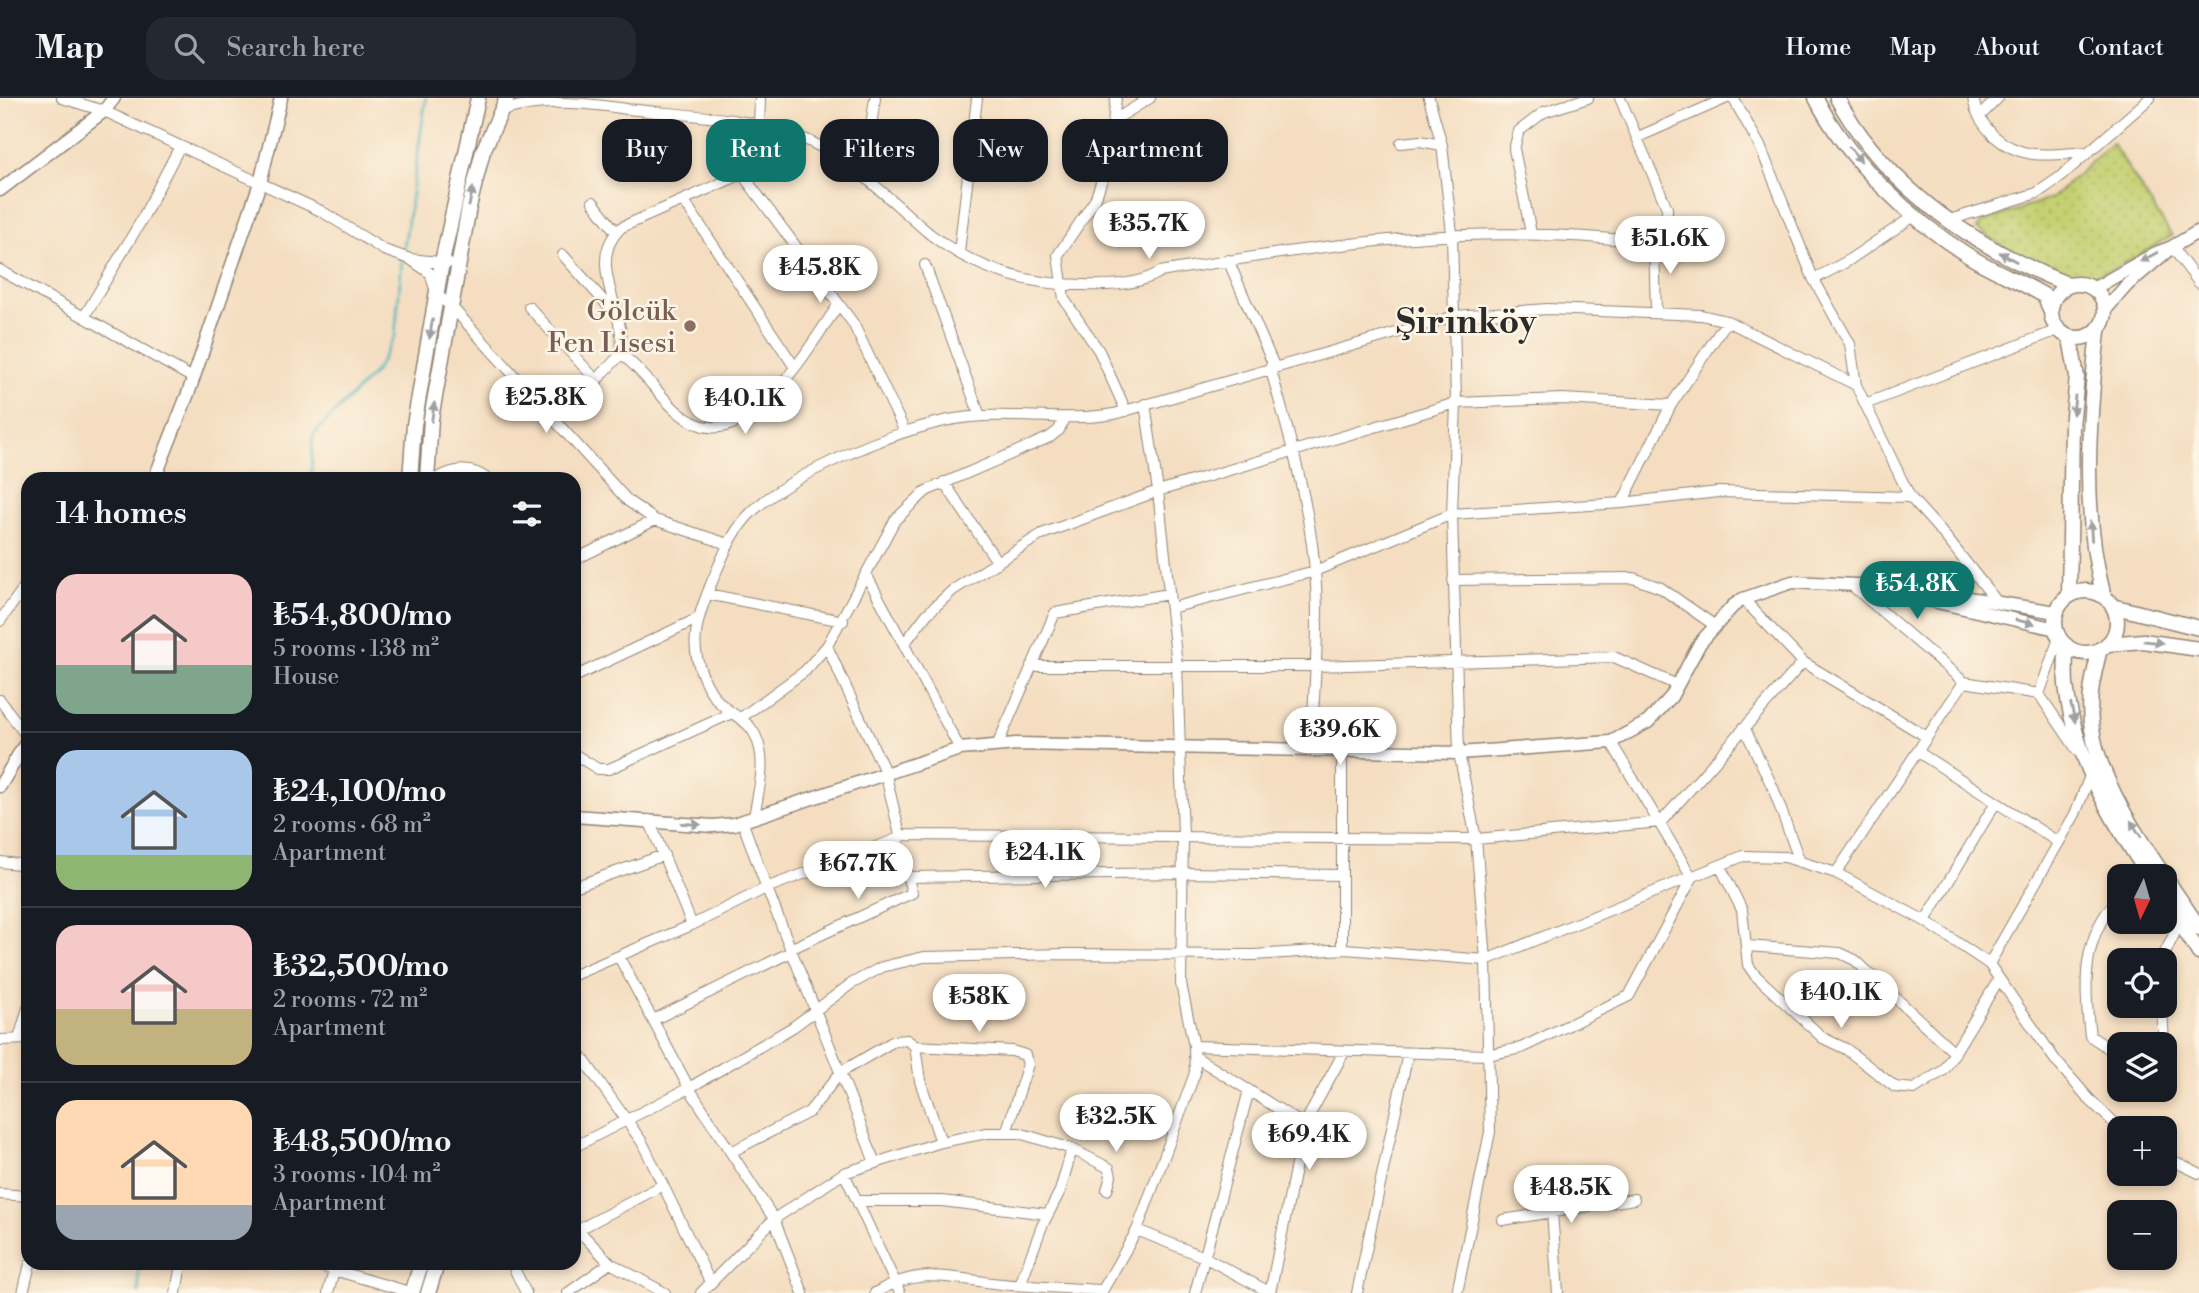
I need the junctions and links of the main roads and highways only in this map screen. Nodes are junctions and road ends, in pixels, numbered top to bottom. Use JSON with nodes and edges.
{"nodes":[{"id":1,"x":1816,"y":98,"type":"edge"},
{"id":2,"x":1837,"y":98,"type":"edge"},
{"id":3,"x":477,"y":100,"type":"edge"},
{"id":4,"x":505,"y":105,"type":"edge"},
{"id":5,"x":2070,"y":285,"type":"junction"},
{"id":6,"x":2050,"y":310,"type":"junction"},
{"id":7,"x":2098,"y":331,"type":"junction"},
{"id":8,"x":2064,"y":334,"type":"junction"},
{"id":9,"x":411,"y":472,"type":"edge"},
{"id":10,"x":428,"y":472,"type":"edge"},
{"id":11,"x":2069,"y":596,"type":"junction"},
{"id":12,"x":2108,"y":601,"type":"junction"},
{"id":13,"x":2199,"y":628,"type":"edge"},
{"id":14,"x":2060,"y":637,"type":"junction"},
{"id":15,"x":2104,"y":646,"type":"junction"},
{"id":16,"x":2199,"y":649,"type":"edge"},
{"id":17,"x":2139,"y":864,"type":"edge"},
{"id":18,"x":2177,"y":917,"type":"edge"},
{"id":19,"x":2199,"y":928,"type":"edge"},
{"id":20,"x":2199,"y":953,"type":"edge"},
{"id":21,"x":419,"y":1270,"type":"edge"},
{"id":22,"x":435,"y":1270,"type":"edge"},
{"id":23,"x":413,"y":1293,"type":"edge"},
{"id":24,"x":428,"y":1293,"type":"edge"}],
"edges":[{"from":1,"to":6,"type":"main road","one_way":true},
{"from":5,"to":2,"type":"main road","one_way":true},
{"from":3,"to":4,"type":"main road"},
{"from":3,"to":9,"type":"main road","one_way":true},
{"from":10,"to":4,"type":"main road","one_way":true},
{"from":5,"to":6,"type":"main road"},
{"from":5,"to":7,"type":"main road"},
{"from":6,"to":8,"type":"main road"},
{"from":7,"to":8,"type":"main road"},
{"from":12,"to":7,"type":"main road","one_way":true},
{"from":8,"to":11,"type":"main road","one_way":true},
{"from":11,"to":12,"type":"main road"},
{"from":11,"to":14,"type":"main road"},
{"from":12,"to":13,"type":"main road"},
{"from":12,"to":15,"type":"main road"},
{"from":14,"to":15,"type":"main road"},
{"from":14,"to":17,"type":"main road","one_way":true},
{"from":15,"to":16,"type":"main road","one_way":true},
{"from":19,"to":15,"type":"main road","one_way":true},
{"from":18,"to":20,"type":"main road"},
{"from":21,"to":23,"type":"main road"},
{"from":22,"to":24,"type":"main road"}]}
